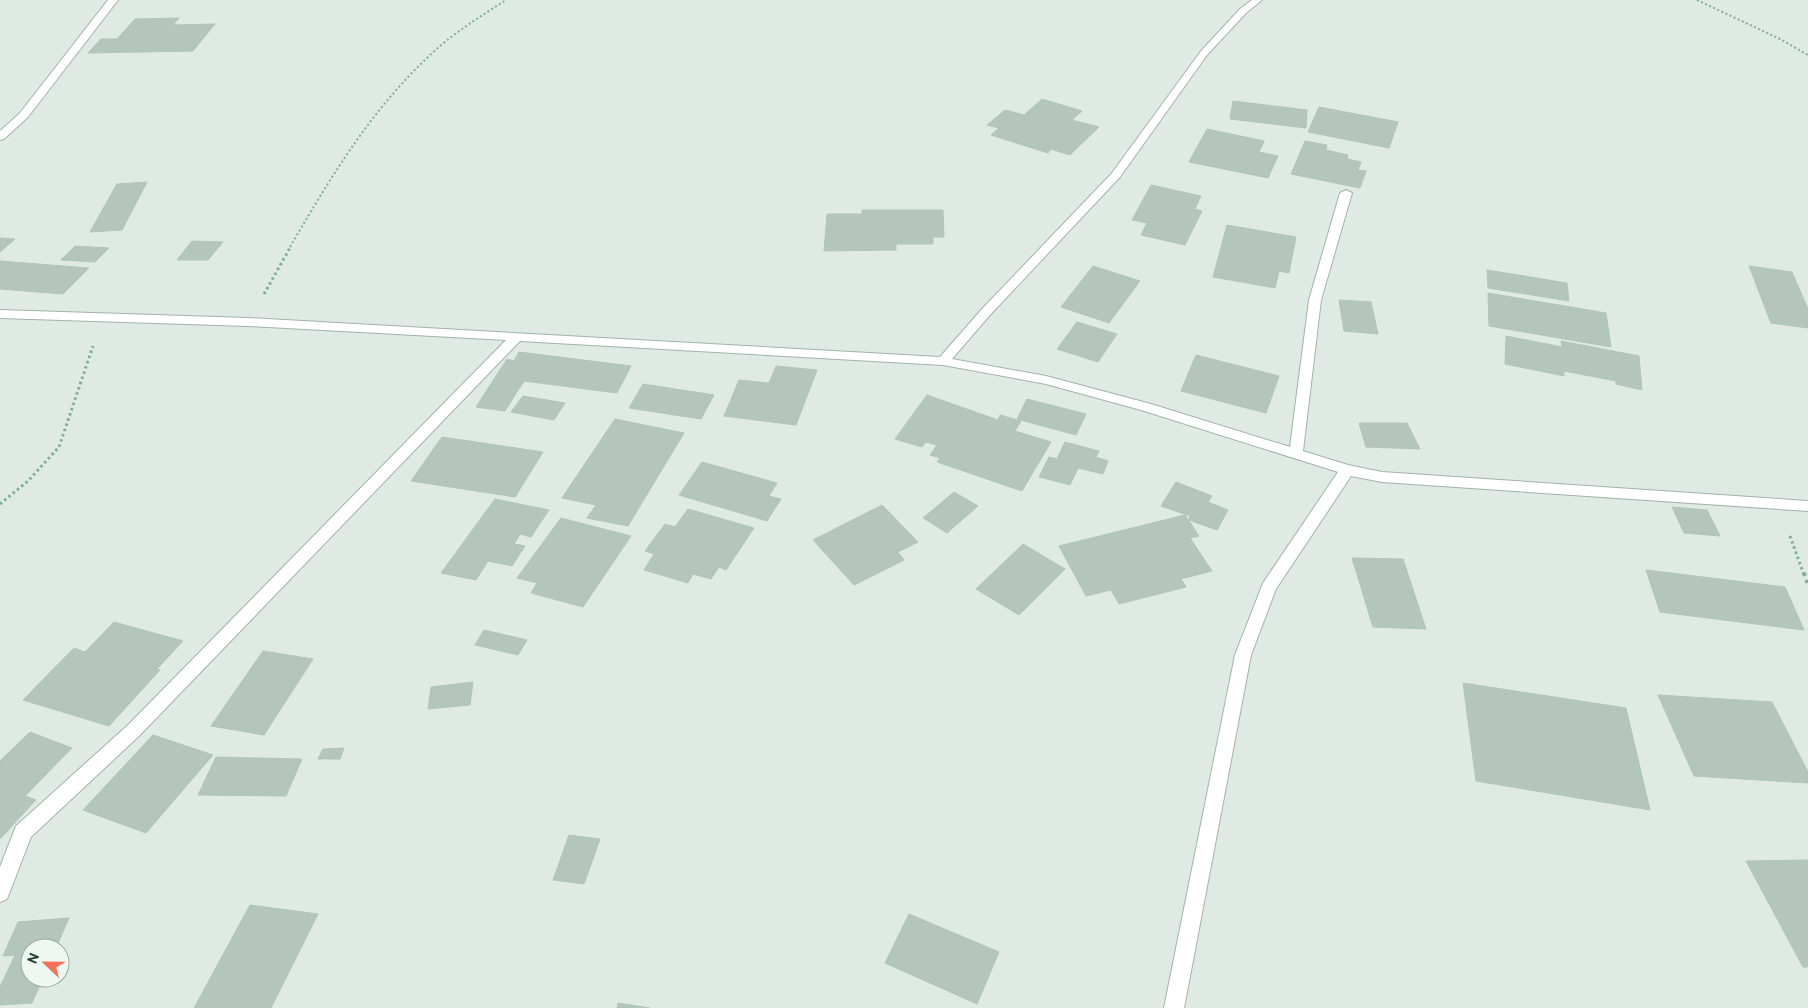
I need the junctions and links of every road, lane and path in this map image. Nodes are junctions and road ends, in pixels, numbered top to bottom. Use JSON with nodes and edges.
{"nodes":[{"id":1,"x":112,"y":0,"type":"edge"},
{"id":2,"x":497,"y":0,"type":"edge"},
{"id":3,"x":505,"y":0,"type":"edge"},
{"id":4,"x":1258,"y":0,"type":"edge"},
{"id":5,"x":1697,"y":0,"type":"edge"},
{"id":6,"x":1808,"y":54,"type":"edge"},
{"id":7,"x":0,"y":138,"type":"edge"},
{"id":8,"x":1346,"y":193,"type":"dead end"},
{"id":9,"x":0,"y":314,"type":"edge"},
{"id":10,"x":103,"y":317,"type":"junction"},
{"id":11,"x":248,"y":322,"type":"junction"},
{"id":12,"x":517,"y":337,"type":"junction"},
{"id":13,"x":943,"y":361,"type":"junction"},
{"id":14,"x":1296,"y":453,"type":"junction"},
{"id":15,"x":1347,"y":470,"type":"junction"},
{"id":16,"x":1778,"y":503,"type":"junction"},
{"id":17,"x":0,"y":504,"type":"edge"},
{"id":18,"x":1808,"y":506,"type":"edge"},
{"id":19,"x":1808,"y":585,"type":"edge"},
{"id":20,"x":0,"y":893,"type":"edge"},
{"id":21,"x":1174,"y":1008,"type":"edge"}],
"edges":[{"from":1,"to":7,"type":"street"},
{"from":2,"to":3,"type":"path"},
{"from":3,"to":11,"type":"path"},
{"from":4,"to":13,"type":"street"},
{"from":5,"to":6,"type":"path"},
{"from":8,"to":14,"type":"street"},
{"from":9,"to":10,"type":"street"},
{"from":10,"to":11,"type":"street"},
{"from":10,"to":17,"type":"path"},
{"from":11,"to":12,"type":"street"},
{"from":12,"to":13,"type":"street"},
{"from":12,"to":20,"type":"street"},
{"from":13,"to":14,"type":"street"},
{"from":14,"to":15,"type":"street"},
{"from":15,"to":16,"type":"street"},
{"from":15,"to":21,"type":"street"},
{"from":16,"to":18,"type":"street"},
{"from":16,"to":19,"type":"path"}]}
